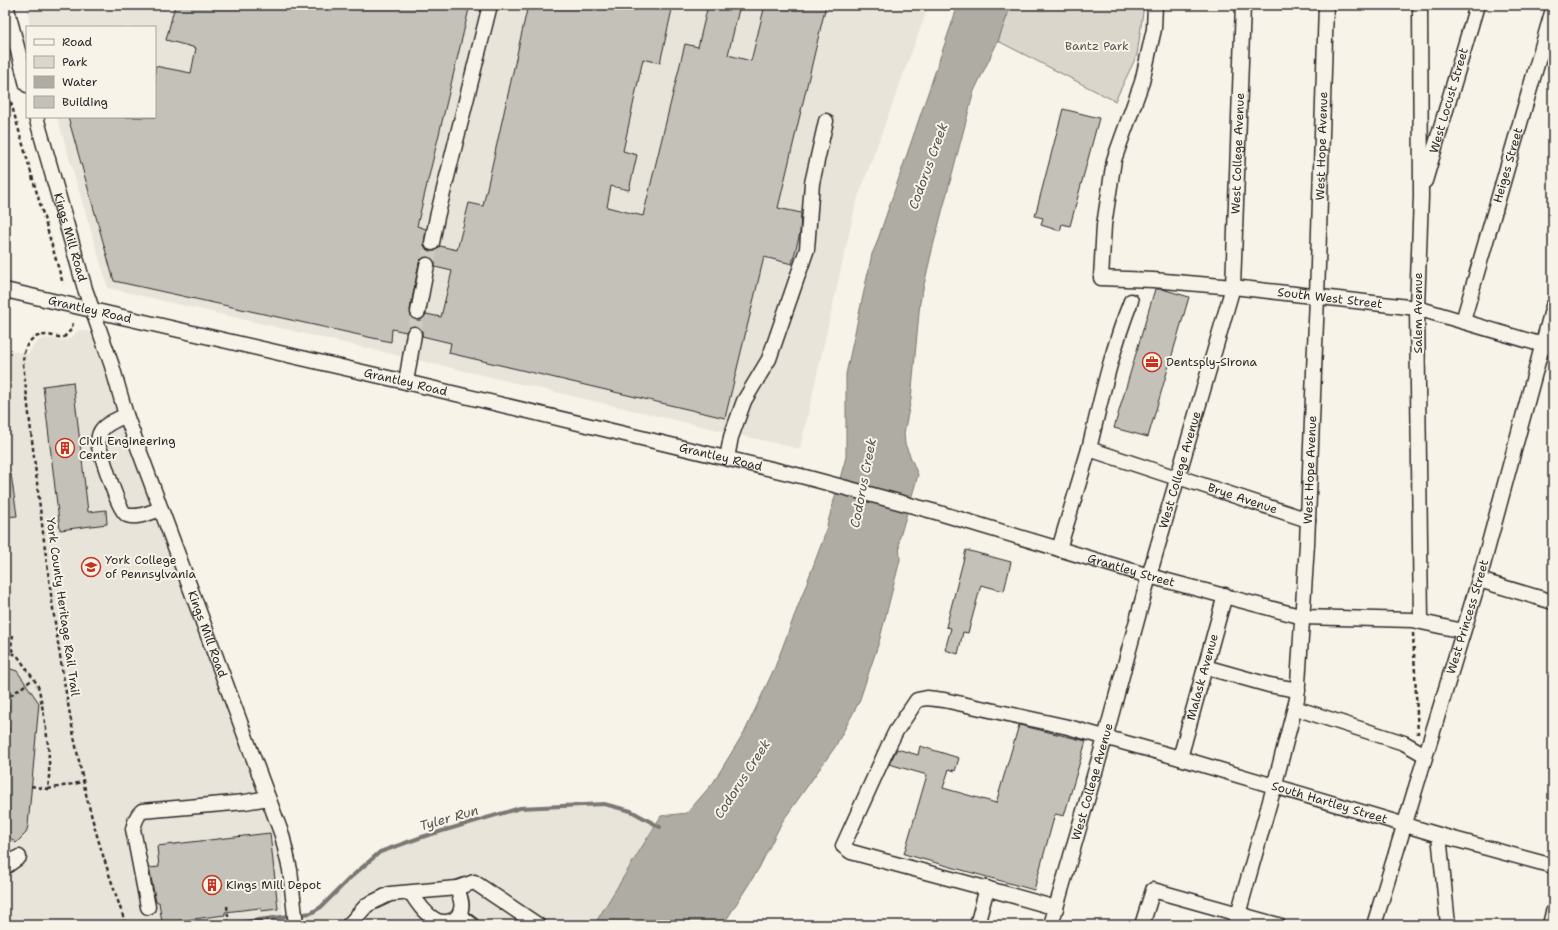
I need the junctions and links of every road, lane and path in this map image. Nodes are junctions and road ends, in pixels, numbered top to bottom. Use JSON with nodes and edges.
{"nodes":[{"id":1,"x":6,"y":5,"type":"edge"},
{"id":2,"x":490,"y":5,"type":"edge"},
{"id":3,"x":1155,"y":5,"type":"edge"},
{"id":4,"x":1243,"y":5,"type":"edge"},
{"id":5,"x":1326,"y":5,"type":"edge"},
{"id":6,"x":1420,"y":5,"type":"edge"},
{"id":7,"x":1476,"y":5,"type":"edge"},
{"id":8,"x":1553,"y":9,"type":"edge"},
{"id":9,"x":26,"y":81,"type":"edge"},
{"id":10,"x":5,"y":82,"type":"edge"},
{"id":11,"x":36,"y":118,"type":"edge"},
{"id":12,"x":826,"y":121,"type":"dead end"},
{"id":13,"x":1421,"y":196,"type":"junction"},
{"id":14,"x":432,"y":244,"type":"tunnel mouth"},
{"id":15,"x":427,"y":265,"type":"tunnel mouth"},
{"id":16,"x":63,"y":284,"type":"dead end"},
{"id":17,"x":1233,"y":287,"type":"junction"},
{"id":18,"x":5,"y":290,"type":"edge"},
{"id":19,"x":1317,"y":296,"type":"junction"},
{"id":20,"x":1131,"y":301,"type":"dead end"},
{"id":21,"x":1553,"y":306,"type":"edge"},
{"id":22,"x":1417,"y":308,"type":"junction"},
{"id":23,"x":92,"y":309,"type":"junction"},
{"id":24,"x":418,"y":312,"type":"tunnel mouth"},
{"id":25,"x":1463,"y":321,"type":"junction"},
{"id":26,"x":73,"y":323,"type":"dead end"},
{"id":27,"x":414,"y":334,"type":"tunnel mouth"},
{"id":28,"x":1547,"y":346,"type":"edge"},
{"id":29,"x":406,"y":382,"type":"junction"},
{"id":30,"x":126,"y":415,"type":"junction"},
{"id":31,"x":1089,"y":449,"type":"junction"},
{"id":32,"x":727,"y":458,"type":"junction"},
{"id":33,"x":805,"y":477,"type":"joint"},
{"id":34,"x":1178,"y":478,"type":"junction"},
{"id":35,"x":160,"y":509,"type":"junction"},
{"id":36,"x":1308,"y":520,"type":"junction"},
{"id":37,"x":1059,"y":549,"type":"junction"},
{"id":38,"x":1149,"y":576,"type":"junction"},
{"id":39,"x":1479,"y":580,"type":"junction"},
{"id":40,"x":1225,"y":596,"type":"junction"},
{"id":41,"x":1553,"y":602,"type":"edge"},
{"id":42,"x":1303,"y":617,"type":"junction"},
{"id":43,"x":1417,"y":620,"type":"junction"},
{"id":44,"x":1463,"y":631,"type":"junction"},
{"id":45,"x":13,"y":635,"type":"dead end"},
{"id":46,"x":5,"y":651,"type":"edge"},
{"id":47,"x":13,"y":652,"type":"junction"},
{"id":48,"x":1205,"y":667,"type":"junction"},
{"id":49,"x":34,"y":679,"type":"junction"},
{"id":50,"x":1298,"y":690,"type":"junction"},
{"id":51,"x":5,"y":700,"type":"edge"},
{"id":52,"x":1294,"y":708,"type":"junction"},
{"id":53,"x":1105,"y":738,"type":"junction"},
{"id":54,"x":1422,"y":753,"type":"junction"},
{"id":55,"x":1180,"y":758,"type":"junction"},
{"id":56,"x":83,"y":782,"type":"junction"},
{"id":57,"x":31,"y":786,"type":"dead end"},
{"id":58,"x":1274,"y":787,"type":"junction"},
{"id":59,"x":48,"y":788,"type":"junction"},
{"id":60,"x":268,"y":798,"type":"junction"},
{"id":61,"x":1404,"y":824,"type":"junction"},
{"id":62,"x":1439,"y":835,"type":"junction"},
{"id":63,"x":18,"y":857,"type":"dead end"},
{"id":64,"x":1553,"y":866,"type":"edge"},
{"id":65,"x":5,"y":867,"type":"edge"},
{"id":66,"x":457,"y":888,"type":"junction"},
{"id":67,"x":988,"y":888,"type":"junction"},
{"id":68,"x":411,"y":893,"type":"junction"},
{"id":69,"x":227,"y":906,"type":"dead end"},
{"id":70,"x":148,"y":907,"type":"dead end"},
{"id":71,"x":1056,"y":908,"type":"junction"},
{"id":72,"x":1553,"y":912,"type":"edge"},
{"id":73,"x":459,"y":915,"type":"junction"},
{"id":74,"x":1237,"y":920,"type":"edge"},
{"id":75,"x":126,"y":925,"type":"edge"},
{"id":76,"x":229,"y":925,"type":"edge"},
{"id":77,"x":296,"y":925,"type":"edge"},
{"id":78,"x":349,"y":925,"type":"edge"},
{"id":79,"x":472,"y":925,"type":"edge"},
{"id":80,"x":538,"y":925,"type":"edge"},
{"id":81,"x":977,"y":925,"type":"edge"},
{"id":82,"x":1051,"y":925,"type":"edge"},
{"id":83,"x":1142,"y":925,"type":"edge"},
{"id":84,"x":1278,"y":925,"type":"edge"},
{"id":85,"x":1374,"y":925,"type":"edge"},
{"id":86,"x":1448,"y":925,"type":"edge"},
{"id":87,"x":1550,"y":925,"type":"edge"}],
"edges":[{"from":1,"to":9,"type":"street"},
{"from":2,"to":14,"type":"street"},
{"from":3,"to":17,"type":"street","name":"South West Street"},
{"from":4,"to":17,"type":"street","name":"West College Avenue"},
{"from":5,"to":19,"type":"street","name":"West Hope Avenue"},
{"from":6,"to":13,"type":"street","name":"Salem Avenue"},
{"from":7,"to":13,"type":"street","name":"West Locust Street"},
{"from":8,"to":25,"type":"street","name":"Heiges Street"},
{"from":10,"to":16,"type":"path"},
{"from":11,"to":23,"type":"street","name":"Kings Mill Road"},
{"from":12,"to":32,"type":"street"},
{"from":13,"to":22,"type":"street","name":"Salem Avenue"},
{"from":15,"to":24,"type":"street"},
{"from":17,"to":19,"type":"street","name":"South West Street"},
{"from":17,"to":34,"type":"street","name":"West College Avenue"},
{"from":18,"to":23,"type":"street","name":"Grantley Road"},
{"from":19,"to":22,"type":"street","name":"South West Street"},
{"from":19,"to":36,"type":"street","name":"West Hope Avenue"},
{"from":20,"to":31,"type":"street"},
{"from":21,"to":28,"type":"street","name":"West Princess Street"},
{"from":22,"to":25,"type":"street","name":"South West Street"},
{"from":22,"to":43,"type":"street","name":"Salem Avenue"},
{"from":23,"to":29,"type":"street","name":"Grantley Road"},
{"from":23,"to":30,"type":"street","name":"Kings Mill Road"},
{"from":25,"to":28,"type":"street","name":"South West Street"},
{"from":26,"to":56,"type":"path","name":"York County Heritage Rail Trail"},
{"from":27,"to":29,"type":"street"},
{"from":28,"to":39,"type":"street","name":"West Princess Street"},
{"from":29,"to":32,"type":"street","name":"Grantley Road"},
{"from":30,"to":35,"type":"street","name":"Kings Mill Road"},
{"from":30,"to":35,"type":"street"},
{"from":31,"to":34,"type":"street","name":"Brye Avenue"},
{"from":31,"to":37,"type":"street"},
{"from":32,"to":33,"type":"street","name":"Grantley Road"},
{"from":33,"to":37,"type":"street","name":"Grantley Street"},
{"from":34,"to":36,"type":"street","name":"Brye Avenue"},
{"from":34,"to":38,"type":"street","name":"West College Avenue"},
{"from":35,"to":60,"type":"street","name":"Kings Mill Road"},
{"from":36,"to":42,"type":"street","name":"West Hope Avenue"},
{"from":37,"to":38,"type":"street","name":"Grantley Street"},
{"from":38,"to":40,"type":"street","name":"Grantley Street"},
{"from":38,"to":53,"type":"street","name":"West College Avenue"},
{"from":39,"to":41,"type":"street"},
{"from":39,"to":44,"type":"street","name":"West Princess Street"},
{"from":40,"to":42,"type":"street","name":"Grantley Street"},
{"from":40,"to":48,"type":"street","name":"Malask Avenue"},
{"from":42,"to":43,"type":"street","name":"Grantley Street"},
{"from":42,"to":50,"type":"street","name":"West Hope Avenue"},
{"from":43,"to":44,"type":"street","name":"Grantley Street"},
{"from":43,"to":54,"type":"path"},
{"from":44,"to":54,"type":"street","name":"West Princess Street"},
{"from":45,"to":47,"type":"path"},
{"from":46,"to":47,"type":"path"},
{"from":47,"to":49,"type":"path"},
{"from":48,"to":50,"type":"street"},
{"from":48,"to":55,"type":"street","name":"Malask Avenue"},
{"from":49,"to":51,"type":"path"},
{"from":49,"to":59,"type":"path"},
{"from":50,"to":52,"type":"street","name":"West Hope Avenue"},
{"from":52,"to":54,"type":"street"},
{"from":52,"to":58,"type":"street","name":"West Hope Avenue"},
{"from":53,"to":55,"type":"street","name":"South Hartley Street"},
{"from":53,"to":67,"type":"street","name":"South Hartley Street"},
{"from":53,"to":71,"type":"street","name":"West College Avenue"},
{"from":54,"to":61,"type":"street","name":"West Princess Street"},
{"from":55,"to":58,"type":"street","name":"South Hartley Street"},
{"from":56,"to":59,"type":"path"},
{"from":56,"to":75,"type":"path","name":"York County Heritage Rail Trail"},
{"from":57,"to":59,"type":"path"},
{"from":58,"to":61,"type":"street","name":"South Hartley Street"},
{"from":58,"to":74,"type":"street","name":"West Hope Avenue"},
{"from":60,"to":70,"type":"street"},
{"from":60,"to":77,"type":"street","name":"Kings Mill Road"},
{"from":61,"to":62,"type":"street","name":"South Hartley Street"},
{"from":61,"to":85,"type":"street","name":"West Princess Street"},
{"from":62,"to":64,"type":"street","name":"South Hartley Street"},
{"from":62,"to":86,"type":"street"},
{"from":63,"to":65,"type":"street"},
{"from":66,"to":68,"type":"street"},
{"from":66,"to":73,"type":"street"},
{"from":66,"to":80,"type":"street"},
{"from":67,"to":71,"type":"street"},
{"from":67,"to":81,"type":"street"},
{"from":68,"to":73,"type":"street"},
{"from":68,"to":78,"type":"street"},
{"from":69,"to":76,"type":"path"},
{"from":71,"to":82,"type":"street","name":"West College Avenue"},
{"from":72,"to":87,"type":"street"},
{"from":73,"to":79,"type":"street"},
{"from":74,"to":83,"type":"street"},
{"from":74,"to":84,"type":"street"}]}
